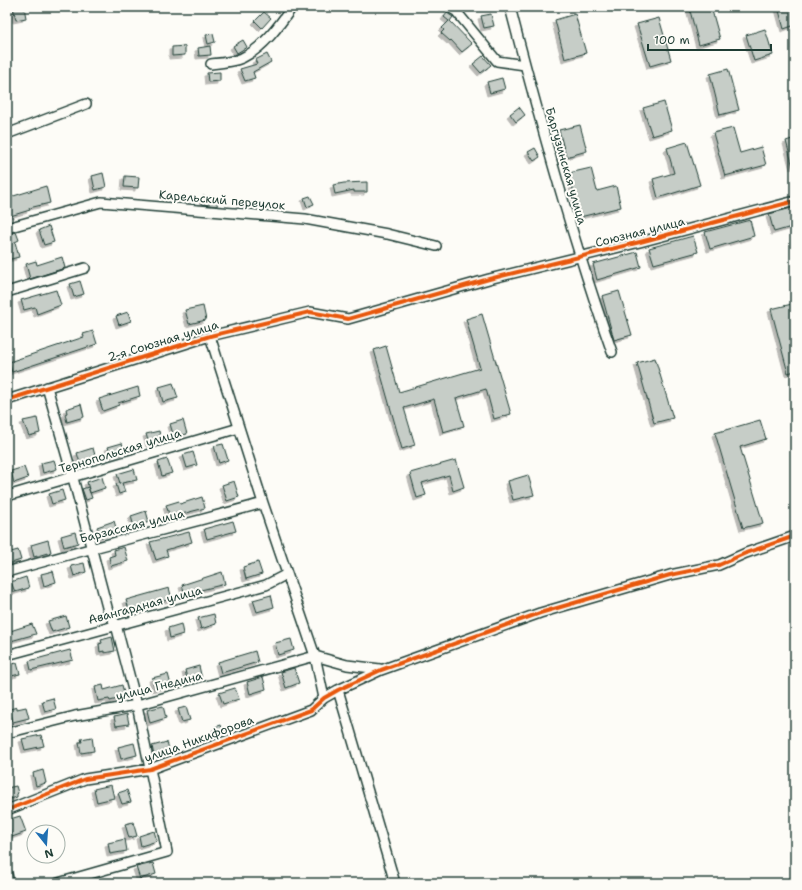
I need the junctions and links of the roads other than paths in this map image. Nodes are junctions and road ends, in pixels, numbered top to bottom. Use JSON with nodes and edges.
{"nodes":[{"id":1,"x":292,"y":7,"type":"edge"},
{"id":2,"x":449,"y":7,"type":"edge"},
{"id":3,"x":510,"y":7,"type":"edge"},
{"id":4,"x":211,"y":64,"type":"dead end"},
{"id":5,"x":525,"y":65,"type":"junction"},
{"id":6,"x":86,"y":104,"type":"dead end"},
{"id":7,"x":7,"y":134,"type":"edge"},
{"id":8,"x":795,"y":201,"type":"edge"},
{"id":9,"x":7,"y":228,"type":"edge"},
{"id":10,"x":436,"y":246,"type":"dead end"},
{"id":11,"x":580,"y":257,"type":"junction"},
{"id":12,"x":86,"y":268,"type":"dead end"},
{"id":13,"x":489,"y":279,"type":"joint"},
{"id":14,"x":7,"y":292,"type":"edge"},
{"id":15,"x":210,"y":336,"type":"junction"},
{"id":16,"x":612,"y":352,"type":"dead end"},
{"id":17,"x":47,"y":387,"type":"junction"},
{"id":18,"x":7,"y":400,"type":"edge"},
{"id":19,"x":239,"y":428,"type":"junction"},
{"id":20,"x":73,"y":478,"type":"junction"},
{"id":21,"x":7,"y":496,"type":"edge"},
{"id":22,"x":262,"y":503,"type":"junction"},
{"id":23,"x":795,"y":536,"type":"edge"},
{"id":24,"x":91,"y":548,"type":"junction"},
{"id":25,"x":7,"y":572,"type":"edge"},
{"id":26,"x":287,"y":574,"type":"junction"},
{"id":27,"x":116,"y":625,"type":"junction"},
{"id":28,"x":7,"y":655,"type":"edge"},
{"id":29,"x":314,"y":656,"type":"junction"},
{"id":30,"x":381,"y":670,"type":"junction"},
{"id":31,"x":338,"y":690,"type":"junction"},
{"id":32,"x":324,"y":698,"type":"junction"},
{"id":33,"x":137,"y":705,"type":"junction"},
{"id":34,"x":7,"y":733,"type":"edge"},
{"id":35,"x":150,"y":769,"type":"junction"},
{"id":36,"x":7,"y":810,"type":"edge"},
{"id":37,"x":7,"y":874,"type":"edge"},
{"id":38,"x":9,"y":883,"type":"edge"},
{"id":39,"x":58,"y":883,"type":"edge"},
{"id":40,"x":395,"y":883,"type":"edge"}],
"edges":[{"from":1,"to":4,"type":"street"},
{"from":2,"to":5,"type":"street"},
{"from":3,"to":5,"type":"street","name":"Баргузинская улица"},
{"from":5,"to":11,"type":"street","name":"Баргузинская улица"},
{"from":6,"to":7,"type":"street"},
{"from":8,"to":11,"type":"street","name":"Союзная улица"},
{"from":9,"to":10,"type":"street","name":"Карельский переулок"},
{"from":11,"to":13,"type":"street","name":"Союзная улица"},
{"from":11,"to":16,"type":"street","name":"Баргузинская улица"},
{"from":12,"to":14,"type":"street"},
{"from":13,"to":15,"type":"street","name":"2-я Союзная улица"},
{"from":15,"to":17,"type":"street","name":"2-я Союзная улица"},
{"from":15,"to":19,"type":"street"},
{"from":17,"to":18,"type":"street","name":"2-я Союзная улица"},
{"from":17,"to":20,"type":"street"},
{"from":19,"to":20,"type":"street","name":"Тернопольская улица"},
{"from":19,"to":22,"type":"street"},
{"from":20,"to":21,"type":"street","name":"Тернопольская улица"},
{"from":20,"to":24,"type":"street"},
{"from":22,"to":24,"type":"street","name":"Барзасская улица"},
{"from":22,"to":26,"type":"street"},
{"from":23,"to":30,"type":"street","name":"улица Никифорова"},
{"from":24,"to":25,"type":"street","name":"Барзасская улица"},
{"from":24,"to":27,"type":"street"},
{"from":26,"to":27,"type":"street","name":"Авангардная улица"},
{"from":26,"to":29,"type":"street"},
{"from":27,"to":28,"type":"street","name":"Авангардная улица"},
{"from":27,"to":33,"type":"street"},
{"from":29,"to":30,"type":"street"},
{"from":29,"to":32,"type":"street"},
{"from":29,"to":33,"type":"street","name":"улица Гнедина"},
{"from":30,"to":31,"type":"street","name":"улица Никифорова"},
{"from":31,"to":32,"type":"street","name":"улица Никифорова"},
{"from":31,"to":40,"type":"street"},
{"from":32,"to":35,"type":"street","name":"улица Никифорова"},
{"from":33,"to":34,"type":"street","name":"улица Гнедина"},
{"from":33,"to":35,"type":"street"},
{"from":35,"to":36,"type":"street","name":"улица Никифорова"},
{"from":35,"to":39,"type":"street"},
{"from":37,"to":38,"type":"street"}]}
